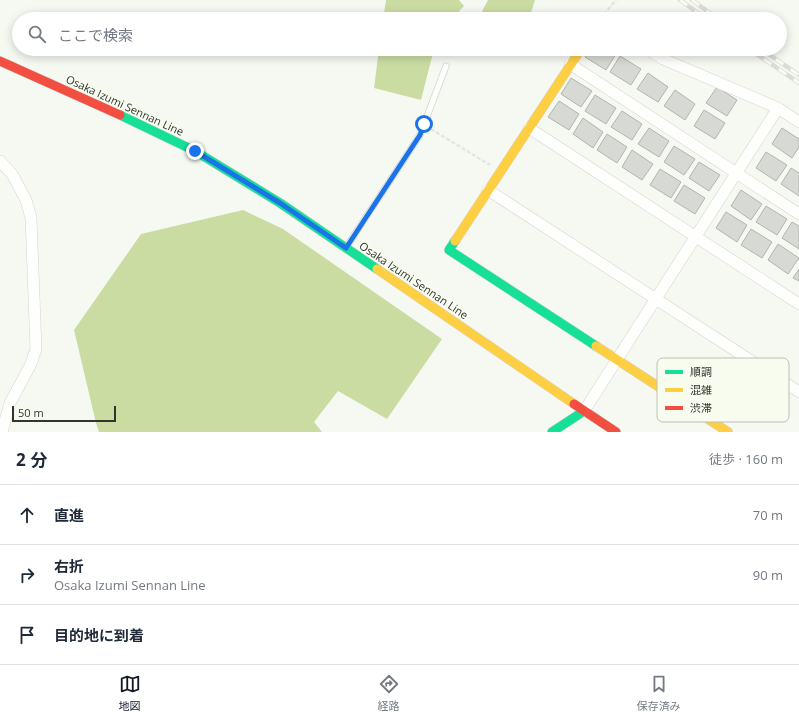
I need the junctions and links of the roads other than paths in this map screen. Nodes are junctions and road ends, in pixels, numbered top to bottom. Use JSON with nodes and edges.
{"nodes":[{"id":1,"x":576,"y":56,"type":"edge"},
{"id":2,"x":658,"y":56,"type":"edge"},
{"id":3,"x":0,"y":61,"type":"edge"},
{"id":4,"x":570,"y":64,"type":"junction"},
{"id":5,"x":446,"y":66,"type":"dead end"},
{"id":6,"x":778,"y":108,"type":"junction"},
{"id":7,"x":799,"y":122,"type":"edge"},
{"id":8,"x":529,"y":128,"type":"junction"},
{"id":9,"x":0,"y":162,"type":"edge"},
{"id":10,"x":737,"y":173,"type":"junction"},
{"id":11,"x":488,"y":190,"type":"junction"},
{"id":12,"x":799,"y":214,"type":"edge"},
{"id":13,"x":696,"y":237,"type":"junction"},
{"id":14,"x":346,"y":248,"type":"junction"},
{"id":15,"x":656,"y":299,"type":"junction"},
{"id":16,"x":799,"y":304,"type":"edge"},
{"id":17,"x":747,"y":358,"type":"edge"},
{"id":18,"x":617,"y":360,"type":"junction"},
{"id":19,"x":789,"y":385,"type":"edge"},
{"id":20,"x":657,"y":386,"type":"edge"},
{"id":21,"x":799,"y":392,"type":"edge"},
{"id":22,"x":584,"y":411,"type":"junction"},
{"id":23,"x":713,"y":422,"type":"edge"},
{"id":24,"x":2,"y":432,"type":"edge"},
{"id":25,"x":552,"y":432,"type":"edge"},
{"id":26,"x":616,"y":432,"type":"edge"},
{"id":27,"x":728,"y":432,"type":"edge"}],
"edges":[{"from":1,"to":4,"type":"main road"},
{"from":2,"to":6,"type":"street"},
{"from":3,"to":14,"type":"main road","name":"Osaka Izumi Sennan Line"},
{"from":4,"to":8,"type":"main road"},
{"from":4,"to":10,"type":"street"},
{"from":5,"to":14,"type":"lane"},
{"from":6,"to":7,"type":"street"},
{"from":6,"to":10,"type":"street"},
{"from":8,"to":11,"type":"main road"},
{"from":8,"to":13,"type":"street"},
{"from":9,"to":24,"type":"street"},
{"from":10,"to":12,"type":"street"},
{"from":10,"to":13,"type":"street"},
{"from":11,"to":15,"type":"street"},
{"from":11,"to":18,"type":"main road"},
{"from":13,"to":15,"type":"street"},
{"from":13,"to":16,"type":"street"},
{"from":14,"to":22,"type":"main road","name":"Osaka Izumi Sennan Line"},
{"from":15,"to":17,"type":"street"},
{"from":15,"to":18,"type":"street"},
{"from":18,"to":20,"type":"main road"},
{"from":18,"to":22,"type":"street"},
{"from":19,"to":21,"type":"street"},
{"from":22,"to":25,"type":"main road"},
{"from":22,"to":26,"type":"main road","name":"Osaka Izumi Sennan Line"},
{"from":23,"to":27,"type":"main road"}]}
